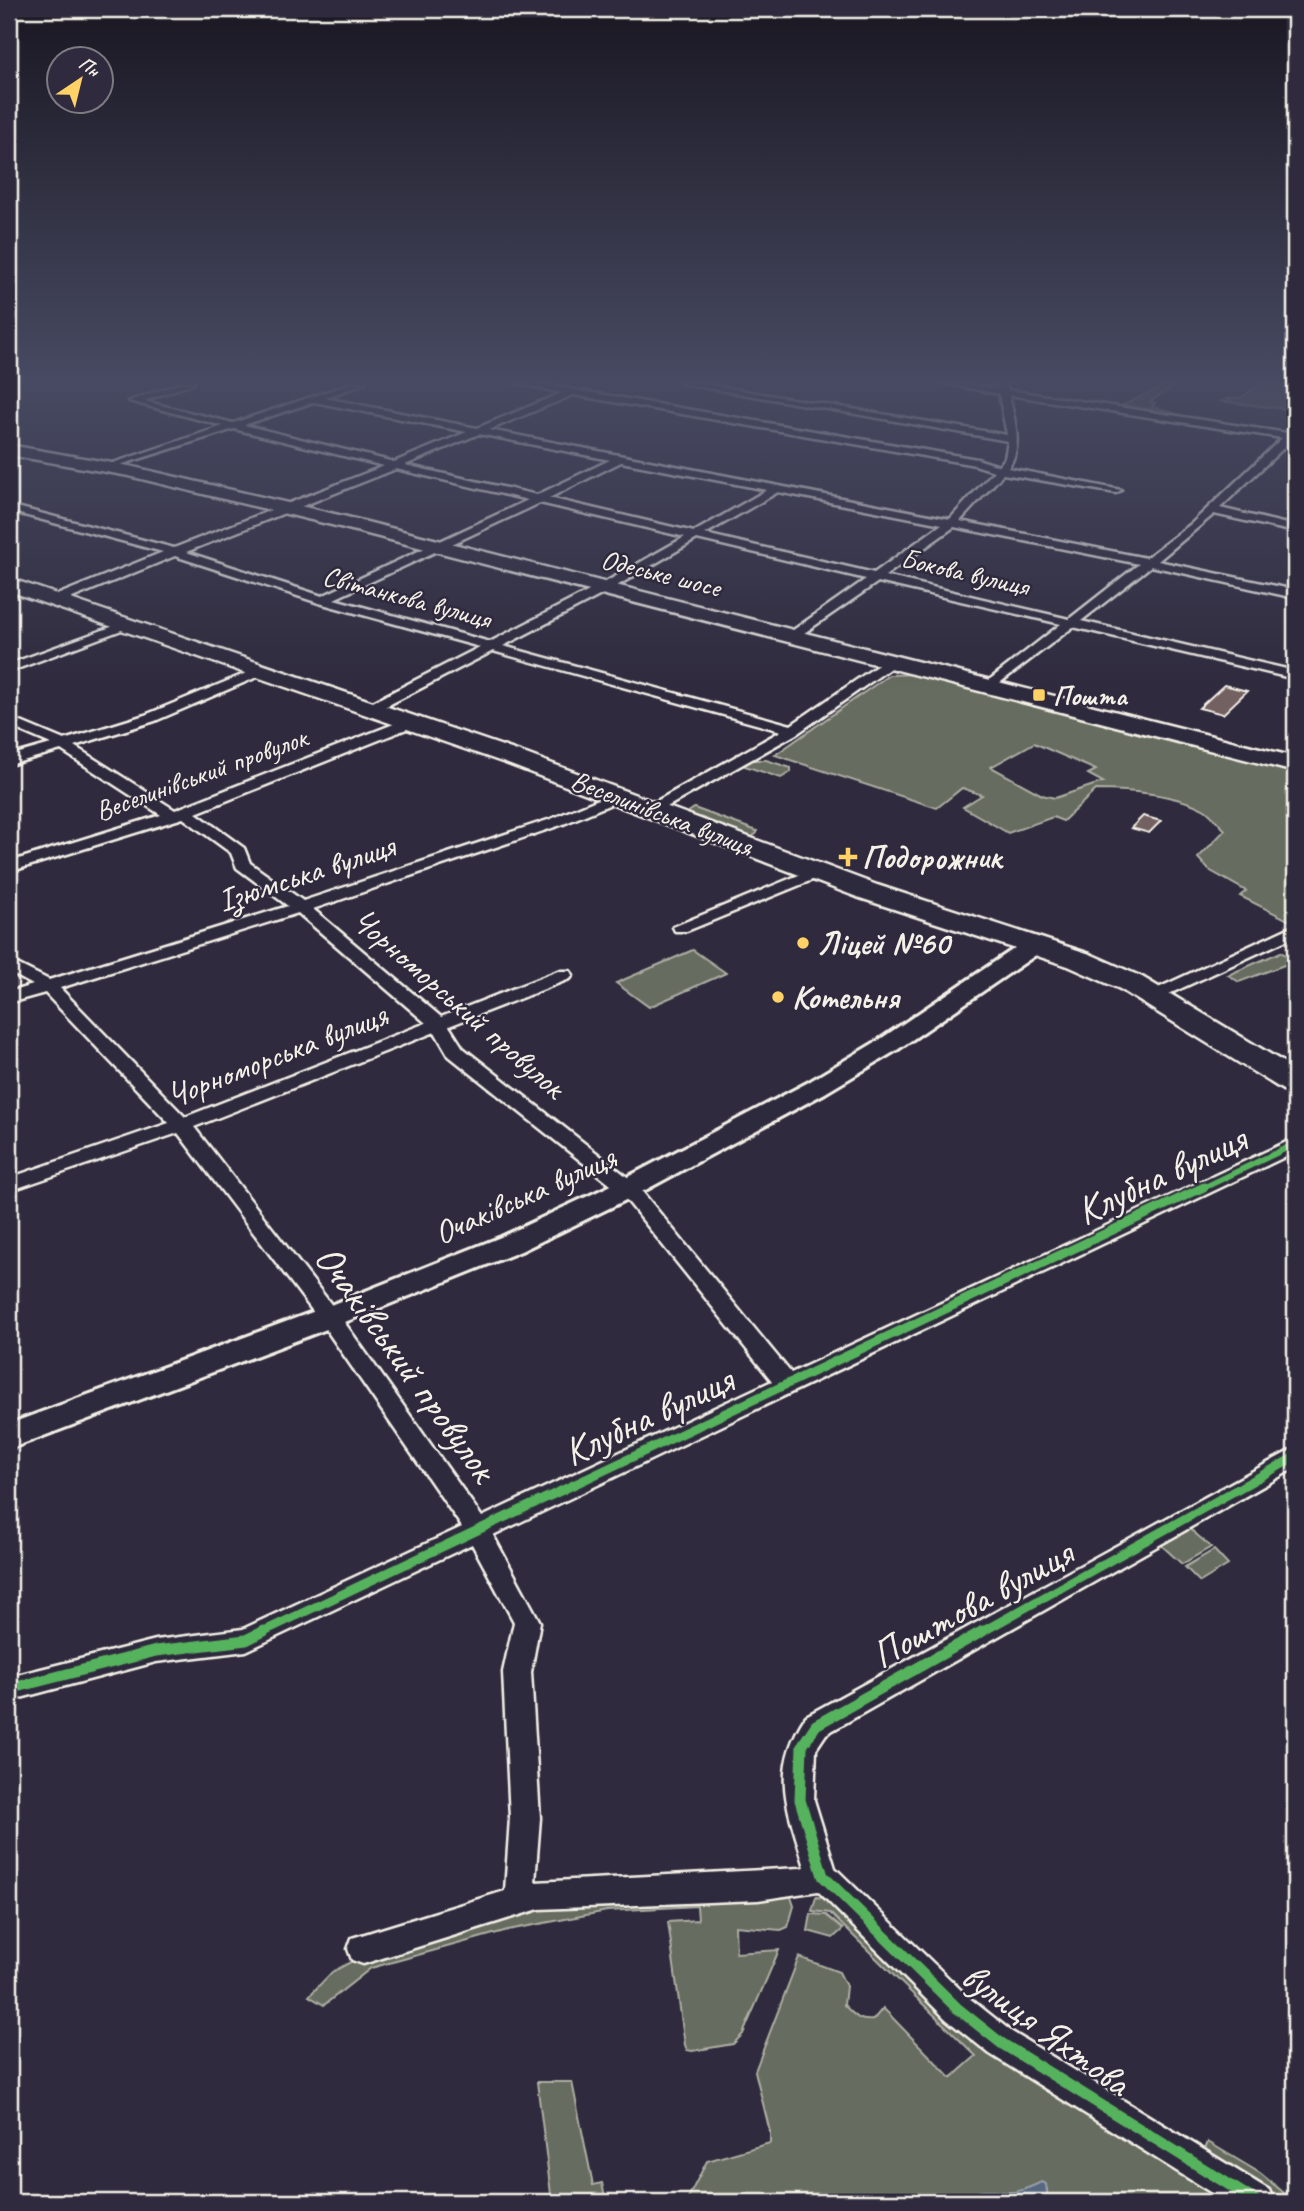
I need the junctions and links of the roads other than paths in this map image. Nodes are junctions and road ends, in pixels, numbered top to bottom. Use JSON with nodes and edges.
{"nodes":[{"id":1,"x":192,"y":486,"type":"edge"},
{"id":2,"x":344,"y":486,"type":"edge"},
{"id":3,"x":486,"y":486,"type":"edge"},
{"id":4,"x":564,"y":486,"type":"edge"},
{"id":5,"x":768,"y":486,"type":"edge"},
{"id":6,"x":987,"y":486,"type":"edge"},
{"id":7,"x":1094,"y":486,"type":"edge"},
{"id":8,"x":1238,"y":486,"type":"edge"},
{"id":9,"x":778,"y":488,"type":"junction"},
{"id":10,"x":1116,"y":490,"type":"dead end"},
{"id":11,"x":539,"y":498,"type":"junction"},
{"id":12,"x":9,"y":508,"type":"edge"},
{"id":13,"x":284,"y":508,"type":"junction"},
{"id":14,"x":1212,"y":510,"type":"junction"},
{"id":15,"x":953,"y":523,"type":"junction"},
{"id":16,"x":1295,"y":529,"type":"edge"},
{"id":17,"x":698,"y":534,"type":"junction"},
{"id":18,"x":442,"y":547,"type":"junction"},
{"id":19,"x":175,"y":552,"type":"junction"},
{"id":20,"x":1147,"y":562,"type":"junction"},
{"id":21,"x":877,"y":577,"type":"junction"},
{"id":22,"x":9,"y":584,"type":"edge"},
{"id":23,"x":606,"y":588,"type":"junction"},
{"id":24,"x":1295,"y":594,"type":"edge"},
{"id":25,"x":56,"y":600,"type":"junction"},
{"id":26,"x":323,"y":600,"type":"junction"},
{"id":27,"x":1069,"y":622,"type":"junction"},
{"id":28,"x":129,"y":625,"type":"junction"},
{"id":29,"x":794,"y":636,"type":"junction"},
{"id":30,"x":491,"y":646,"type":"junction"},
{"id":31,"x":1295,"y":656,"type":"edge"},
{"id":32,"x":892,"y":662,"type":"junction"},
{"id":33,"x":9,"y":668,"type":"edge"},
{"id":34,"x":264,"y":671,"type":"junction"},
{"id":35,"x":1289,"y":673,"type":"edge"},
{"id":36,"x":989,"y":687,"type":"junction"},
{"id":37,"x":370,"y":709,"type":"junction"},
{"id":38,"x":9,"y":721,"type":"edge"},
{"id":39,"x":409,"y":723,"type":"junction"},
{"id":40,"x":793,"y":730,"type":"junction"},
{"id":41,"x":64,"y":746,"type":"junction"},
{"id":42,"x":9,"y":761,"type":"edge"},
{"id":43,"x":1295,"y":765,"type":"edge"},
{"id":44,"x":618,"y":796,"type":"junction"},
{"id":45,"x":653,"y":809,"type":"junction"},
{"id":46,"x":179,"y":814,"type":"junction"},
{"id":47,"x":9,"y":867,"type":"edge"},
{"id":48,"x":816,"y":873,"type":"junction"},
{"id":49,"x":301,"y":907,"type":"junction"},
{"id":50,"x":681,"y":927,"type":"dead end"},
{"id":51,"x":1295,"y":930,"type":"edge"},
{"id":52,"x":1035,"y":945,"type":"junction"},
{"id":53,"x":9,"y":965,"type":"edge"},
{"id":54,"x":564,"y":975,"type":"dead end"},
{"id":55,"x":48,"y":986,"type":"junction"},
{"id":56,"x":1152,"y":995,"type":"junction"},
{"id":57,"x":9,"y":998,"type":"edge"},
{"id":58,"x":440,"y":1026,"type":"junction"},
{"id":59,"x":1295,"y":1083,"type":"edge"},
{"id":60,"x":182,"y":1125,"type":"junction"},
{"id":61,"x":1295,"y":1144,"type":"edge"},
{"id":62,"x":9,"y":1185,"type":"edge"},
{"id":63,"x":628,"y":1188,"type":"junction"},
{"id":64,"x":329,"y":1317,"type":"junction"},
{"id":65,"x":787,"y":1384,"type":"junction"},
{"id":66,"x":9,"y":1437,"type":"edge"},
{"id":67,"x":1295,"y":1457,"type":"edge"},
{"id":68,"x":477,"y":1529,"type":"junction"},
{"id":69,"x":9,"y":1689,"type":"edge"},
{"id":70,"x":823,"y":1875,"type":"junction"},
{"id":71,"x":519,"y":1900,"type":"junction"},
{"id":72,"x":363,"y":1950,"type":"dead end"},
{"id":73,"x":1257,"y":2202,"type":"edge"}],
"edges":[{"from":1,"to":13,"type":"highway","name":"Одеське шосе"},
{"from":2,"to":13,"type":"street"},
{"from":3,"to":11,"type":"street","name":"Бокова вулиця"},
{"from":4,"to":11,"type":"street"},
{"from":5,"to":9,"type":"street"},
{"from":6,"to":15,"type":"street"},
{"from":7,"to":10,"type":"street"},
{"from":8,"to":14,"type":"street"},
{"from":9,"to":15,"type":"street"},
{"from":9,"to":17,"type":"street"},
{"from":11,"to":17,"type":"street","name":"Бокова вулиця"},
{"from":11,"to":18,"type":"street"},
{"from":12,"to":19,"type":"street","name":"Світанкова вулиця"},
{"from":13,"to":18,"type":"highway","name":"Одеське шосе"},
{"from":13,"to":19,"type":"street"},
{"from":14,"to":16,"type":"street"},
{"from":14,"to":20,"type":"street"},
{"from":15,"to":20,"type":"street"},
{"from":15,"to":21,"type":"street"},
{"from":17,"to":21,"type":"street","name":"Бокова вулиця"},
{"from":17,"to":23,"type":"street"},
{"from":18,"to":23,"type":"highway","name":"Одеське шосе"},
{"from":18,"to":26,"type":"street"},
{"from":19,"to":25,"type":"street"},
{"from":19,"to":26,"type":"street","name":"Світанкова вулиця"},
{"from":20,"to":24,"type":"street"},
{"from":20,"to":27,"type":"street"},
{"from":21,"to":27,"type":"street","name":"Бокова вулиця"},
{"from":21,"to":29,"type":"street"},
{"from":22,"to":25,"type":"highway","name":"Веселинівська вулиця"},
{"from":23,"to":29,"type":"highway","name":"Одеське шосе"},
{"from":23,"to":30,"type":"street"},
{"from":25,"to":28,"type":"highway","name":"Веселинівська вулиця"},
{"from":26,"to":30,"type":"street","name":"Світанкова вулиця"},
{"from":27,"to":35,"type":"street","name":"Бокова вулиця"},
{"from":27,"to":36,"type":"street"},
{"from":28,"to":33,"type":"street"},
{"from":28,"to":34,"type":"highway","name":"Веселинівська вулиця"},
{"from":29,"to":32,"type":"highway","name":"Одеське шосе"},
{"from":30,"to":37,"type":"street"},
{"from":30,"to":40,"type":"street","name":"Світанкова вулиця"},
{"from":31,"to":35,"type":"street"},
{"from":32,"to":36,"type":"highway","name":"Одеське шосе"},
{"from":32,"to":40,"type":"street"},
{"from":34,"to":37,"type":"highway","name":"Веселинівська вулиця"},
{"from":34,"to":41,"type":"street"},
{"from":36,"to":43,"type":"highway","name":"Одеське шосе"},
{"from":37,"to":39,"type":"highway","name":"Веселинівська вулиця"},
{"from":38,"to":41,"type":"street","name":"Чорноморський провулок"},
{"from":39,"to":44,"type":"highway","name":"Веселинівська вулиця"},
{"from":39,"to":46,"type":"street","name":"Веселинівський провулок"},
{"from":40,"to":45,"type":"street"},
{"from":41,"to":42,"type":"street"},
{"from":41,"to":46,"type":"street","name":"Чорноморський провулок"},
{"from":44,"to":45,"type":"highway","name":"Веселинівська вулиця"},
{"from":44,"to":49,"type":"street","name":"Ізюмська вулиця"},
{"from":45,"to":48,"type":"highway","name":"Веселинівська вулиця"},
{"from":46,"to":47,"type":"street","name":"Веселинівський провулок"},
{"from":46,"to":49,"type":"street","name":"Чорноморський провулок"},
{"from":48,"to":50,"type":"street"},
{"from":48,"to":52,"type":"highway","name":"Веселинівська вулиця"},
{"from":49,"to":55,"type":"street","name":"Ізюмська вулиця"},
{"from":49,"to":58,"type":"street","name":"Чорноморський провулок"},
{"from":51,"to":56,"type":"street"},
{"from":52,"to":56,"type":"highway","name":"Веселинівська вулиця"},
{"from":52,"to":63,"type":"street","name":"Очаківська вулиця"},
{"from":53,"to":55,"type":"street","name":"Очаківський провулок"},
{"from":54,"to":58,"type":"street","name":"Чорноморська вулиця"},
{"from":55,"to":57,"type":"street","name":"Ізюмська вулиця"},
{"from":55,"to":60,"type":"street","name":"Очаківський провулок"},
{"from":56,"to":59,"type":"highway","name":"Веселинівська вулиця"},
{"from":58,"to":60,"type":"street","name":"Чорноморська вулиця"},
{"from":58,"to":63,"type":"street","name":"Чорноморський провулок"},
{"from":60,"to":62,"type":"street","name":"Чорноморська вулиця"},
{"from":60,"to":64,"type":"street","name":"Очаківський провулок"},
{"from":61,"to":65,"type":"street","name":"Клубна вулиця"},
{"from":63,"to":64,"type":"street","name":"Очаківська вулиця"},
{"from":63,"to":65,"type":"street","name":"Чорноморський провулок"},
{"from":64,"to":66,"type":"street","name":"Очаківська вулиця"},
{"from":64,"to":68,"type":"street","name":"Очаківський провулок"},
{"from":65,"to":68,"type":"street","name":"Клубна вулиця"},
{"from":67,"to":70,"type":"street","name":"Поштова вулиця"},
{"from":68,"to":69,"type":"street","name":"Клубна вулиця"},
{"from":68,"to":71,"type":"street","name":"Очаківський провулок"},
{"from":70,"to":71,"type":"street"},
{"from":70,"to":73,"type":"street","name":"вулиця Яхтова"},
{"from":71,"to":72,"type":"street"}]}
